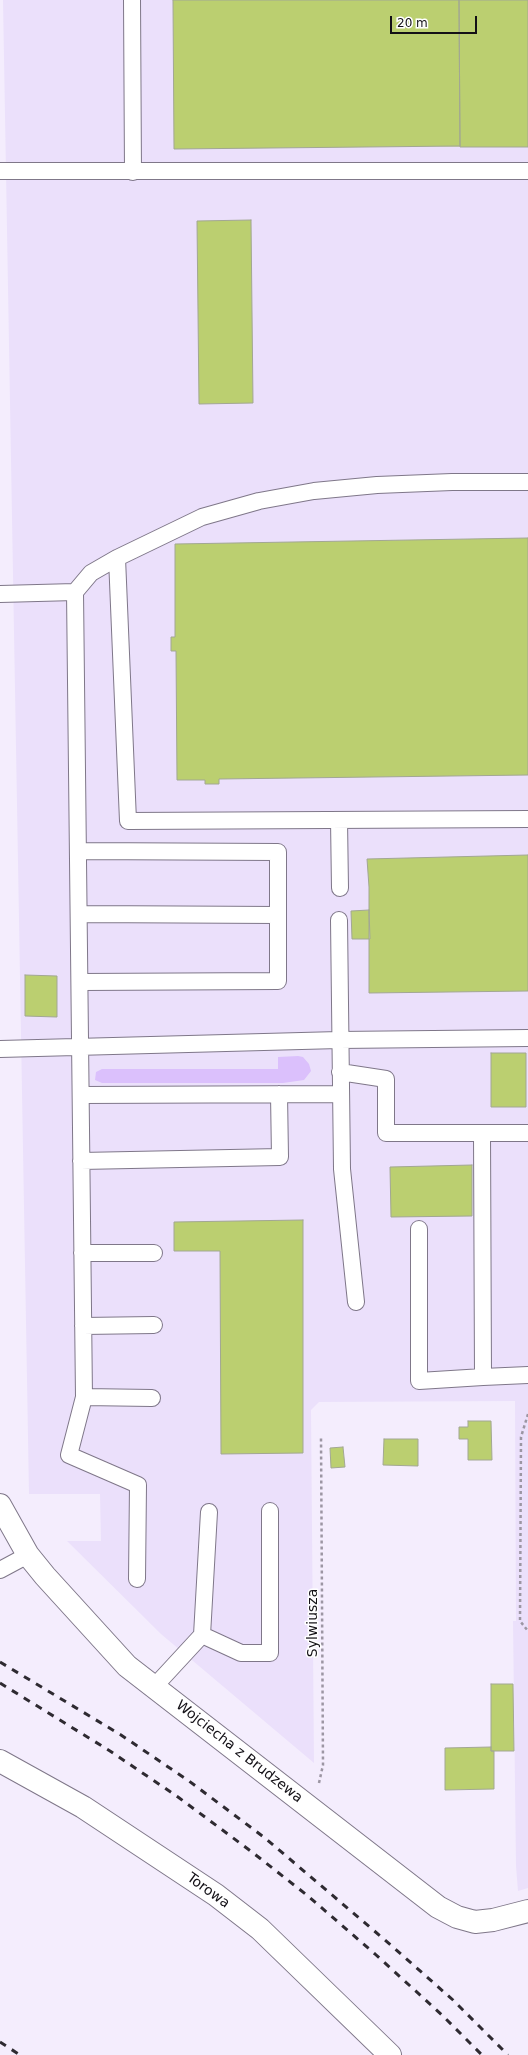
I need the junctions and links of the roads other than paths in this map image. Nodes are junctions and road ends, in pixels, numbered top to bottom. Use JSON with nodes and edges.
{"nodes":[{"id":1,"x":132,"y":0,"type":"edge"},
{"id":2,"x":0,"y":171,"type":"edge"},
{"id":3,"x":528,"y":171,"type":"edge"},
{"id":4,"x":133,"y":172,"type":"junction"},
{"id":5,"x":528,"y":482,"type":"edge"},
{"id":6,"x":117,"y":558,"type":"junction"},
{"id":7,"x":75,"y":592,"type":"junction"},
{"id":8,"x":0,"y":594,"type":"edge"},
{"id":9,"x":528,"y":819,"type":"edge"},
{"id":10,"x":339,"y":820,"type":"junction"},
{"id":11,"x":78,"y":851,"type":"junction"},
{"id":12,"x":340,"y":888,"type":"dead end"},
{"id":13,"x":79,"y":914,"type":"junction"},
{"id":14,"x":278,"y":915,"type":"junction"},
{"id":15,"x":339,"y":920,"type":"dead end"},
{"id":16,"x":80,"y":982,"type":"junction"},
{"id":17,"x":528,"y":1038,"type":"edge"},
{"id":18,"x":339,"y":1040,"type":"junction"},
{"id":19,"x":80,"y":1047,"type":"junction"},
{"id":20,"x":0,"y":1049,"type":"edge"},
{"id":21,"x":340,"y":1072,"type":"junction"},
{"id":22,"x":80,"y":1094,"type":"junction"},
{"id":23,"x":279,"y":1094,"type":"junction"},
{"id":24,"x":340,"y":1094,"type":"junction"},
{"id":25,"x":482,"y":1132,"type":"junction"},
{"id":26,"x":528,"y":1133,"type":"edge"},
{"id":27,"x":81,"y":1161,"type":"junction"},
{"id":28,"x":419,"y":1229,"type":"dead end"},
{"id":29,"x":82,"y":1253,"type":"junction"},
{"id":30,"x":154,"y":1253,"type":"dead end"},
{"id":31,"x":356,"y":1302,"type":"dead end"},
{"id":32,"x":154,"y":1325,"type":"dead end"},
{"id":33,"x":83,"y":1326,"type":"junction"},
{"id":34,"x":528,"y":1374,"type":"edge"},
{"id":35,"x":483,"y":1377,"type":"junction"},
{"id":36,"x":84,"y":1397,"type":"junction"},
{"id":37,"x":152,"y":1398,"type":"dead end"},
{"id":38,"x":0,"y":1505,"type":"edge"},
{"id":39,"x":270,"y":1511,"type":"dead end"},
{"id":40,"x":209,"y":1512,"type":"dead end"},
{"id":41,"x":28,"y":1555,"type":"junction"},
{"id":42,"x":0,"y":1570,"type":"edge"},
{"id":43,"x":137,"y":1579,"type":"dead end"},
{"id":44,"x":202,"y":1635,"type":"junction"},
{"id":45,"x":154,"y":1687,"type":"junction"},
{"id":46,"x":0,"y":1761,"type":"edge"},
{"id":47,"x":528,"y":1911,"type":"edge"},
{"id":48,"x":390,"y":2055,"type":"edge"}],
"edges":[{"from":1,"to":4,"type":"lane"},
{"from":2,"to":4,"type":"lane"},
{"from":3,"to":4,"type":"lane"},
{"from":5,"to":6,"type":"lane"},
{"from":6,"to":7,"type":"lane"},
{"from":6,"to":10,"type":"lane"},
{"from":7,"to":8,"type":"lane"},
{"from":7,"to":11,"type":"lane"},
{"from":9,"to":10,"type":"lane"},
{"from":10,"to":12,"type":"lane"},
{"from":11,"to":13,"type":"lane"},
{"from":11,"to":14,"type":"lane"},
{"from":13,"to":14,"type":"lane"},
{"from":13,"to":16,"type":"lane"},
{"from":14,"to":16,"type":"lane"},
{"from":15,"to":18,"type":"lane"},
{"from":16,"to":19,"type":"lane"},
{"from":17,"to":18,"type":"lane"},
{"from":18,"to":19,"type":"lane"},
{"from":18,"to":21,"type":"lane"},
{"from":19,"to":20,"type":"lane"},
{"from":19,"to":22,"type":"lane"},
{"from":21,"to":24,"type":"lane"},
{"from":21,"to":25,"type":"lane"},
{"from":22,"to":23,"type":"lane"},
{"from":22,"to":27,"type":"lane"},
{"from":23,"to":24,"type":"lane"},
{"from":23,"to":27,"type":"lane"},
{"from":24,"to":31,"type":"lane"},
{"from":25,"to":26,"type":"lane"},
{"from":25,"to":35,"type":"lane"},
{"from":27,"to":29,"type":"lane"},
{"from":28,"to":35,"type":"lane"},
{"from":29,"to":30,"type":"lane"},
{"from":29,"to":33,"type":"lane"},
{"from":32,"to":33,"type":"lane"},
{"from":33,"to":36,"type":"lane"},
{"from":34,"to":35,"type":"lane"},
{"from":36,"to":37,"type":"lane"},
{"from":36,"to":43,"type":"lane"},
{"from":38,"to":41,"type":"street","name":"Wojciecha z Brudzewa"},
{"from":39,"to":44,"type":"lane"},
{"from":40,"to":44,"type":"lane"},
{"from":41,"to":42,"type":"lane"},
{"from":41,"to":45,"type":"street","name":"Wojciecha z Brudzewa"},
{"from":44,"to":45,"type":"lane"},
{"from":45,"to":47,"type":"street","name":"Wojciecha z Brudzewa"},
{"from":46,"to":48,"type":"street","name":"Torowa"}]}
